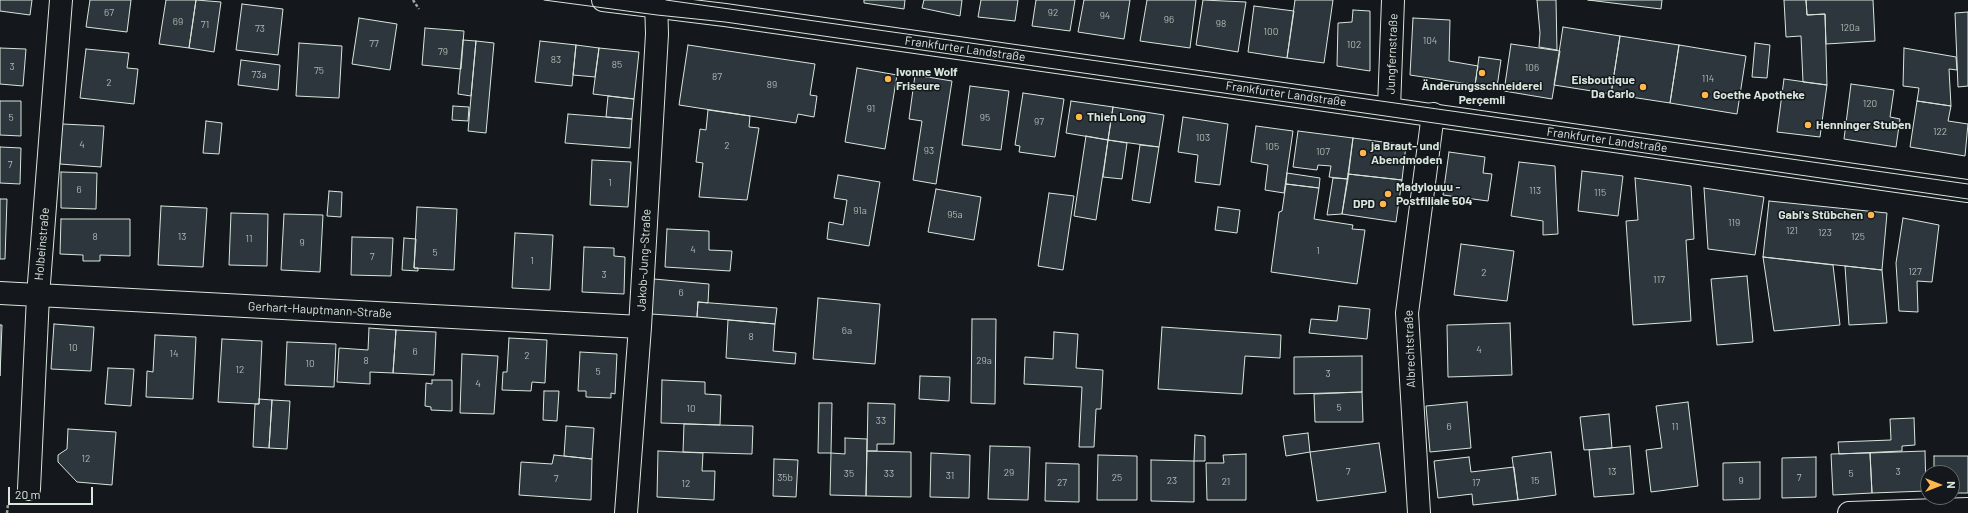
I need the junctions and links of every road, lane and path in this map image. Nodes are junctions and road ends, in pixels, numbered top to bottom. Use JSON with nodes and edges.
{"nodes":[{"id":1,"x":61,"y":0,"type":"edge"},
{"id":2,"x":413,"y":0,"type":"edge"},
{"id":3,"x":603,"y":0,"type":"edge"},
{"id":4,"x":1393,"y":0,"type":"edge"},
{"id":5,"x":656,"y":3,"type":"edge"},
{"id":6,"x":419,"y":9,"type":"dead end"},
{"id":7,"x":1389,"y":108,"type":"junction"},
{"id":8,"x":1434,"y":114,"type":"junction"},
{"id":9,"x":1968,"y":191,"type":"edge"},
{"id":10,"x":0,"y":293,"type":"edge"},
{"id":11,"x":38,"y":296,"type":"junction"},
{"id":12,"x":640,"y":327,"type":"junction"},
{"id":13,"x":29,"y":489,"type":"dead end"},
{"id":14,"x":1968,"y":509,"type":"edge"},
{"id":15,"x":626,"y":513,"type":"edge"},
{"id":16,"x":1419,"y":513,"type":"edge"},
{"id":17,"x":1849,"y":513,"type":"edge"}],
"edges":[{"from":1,"to":11,"type":"street","name":"Holbeinstraße"},
{"from":2,"to":6,"type":"path"},
{"from":3,"to":5,"type":"street","name":"Frankfurter Landstraße"},
{"from":4,"to":7,"type":"street","name":"Jungfernstraße"},
{"from":5,"to":7,"type":"street","name":"Frankfurter Landstraße"},
{"from":5,"to":12,"type":"street","name":"Jakob-Jung-Straße"},
{"from":7,"to":8,"type":"street","name":"Frankfurter Landstraße"},
{"from":8,"to":9,"type":"street","name":"Frankfurter Landstraße"},
{"from":8,"to":16,"type":"street","name":"Albrechtstraße"},
{"from":10,"to":11,"type":"street","name":"Gerhart-Hauptmann-Straße"},
{"from":11,"to":12,"type":"street","name":"Gerhart-Hauptmann-Straße"},
{"from":11,"to":13,"type":"street","name":"Holbeinstraße"},
{"from":12,"to":15,"type":"street","name":"Jakob-Jung-Straße"},
{"from":14,"to":17,"type":"street"}]}
